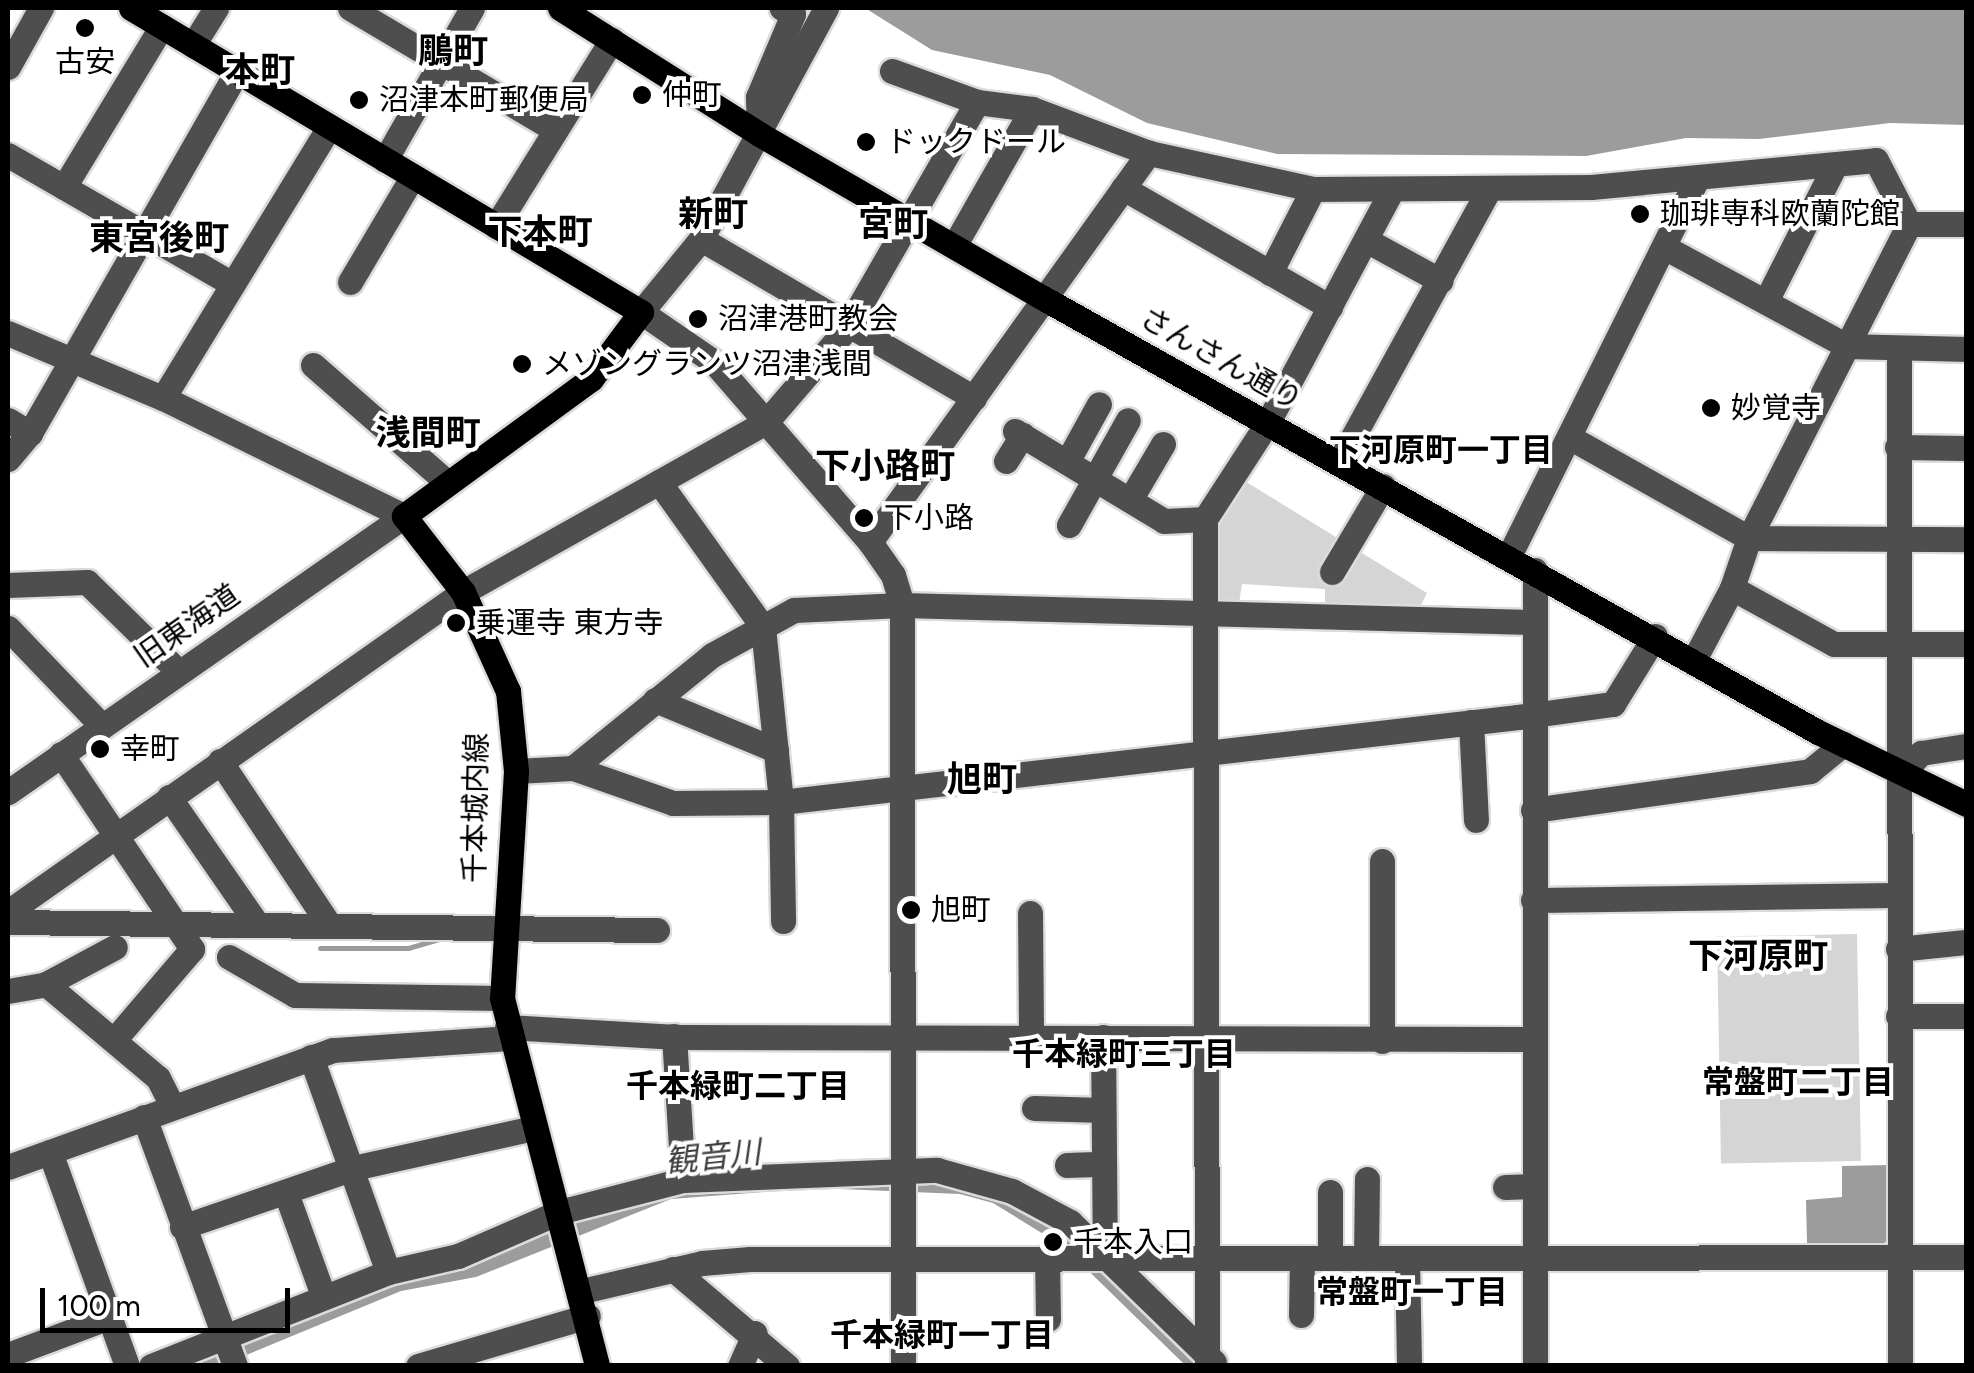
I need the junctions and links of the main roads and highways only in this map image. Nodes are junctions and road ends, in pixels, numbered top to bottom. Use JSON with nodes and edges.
{"nodes":[{"id":1,"x":131,"y":8,"type":"edge"},
{"id":2,"x":560,"y":8,"type":"edge"},
{"id":3,"x":1966,"y":804,"type":"edge"},
{"id":4,"x":597,"y":1366,"type":"edge"}],
"edges":[{"from":1,"to":4,"type":"main road","name":"千本城内線"},
{"from":2,"to":3,"type":"main road","name":"さんさん通り"}]}
